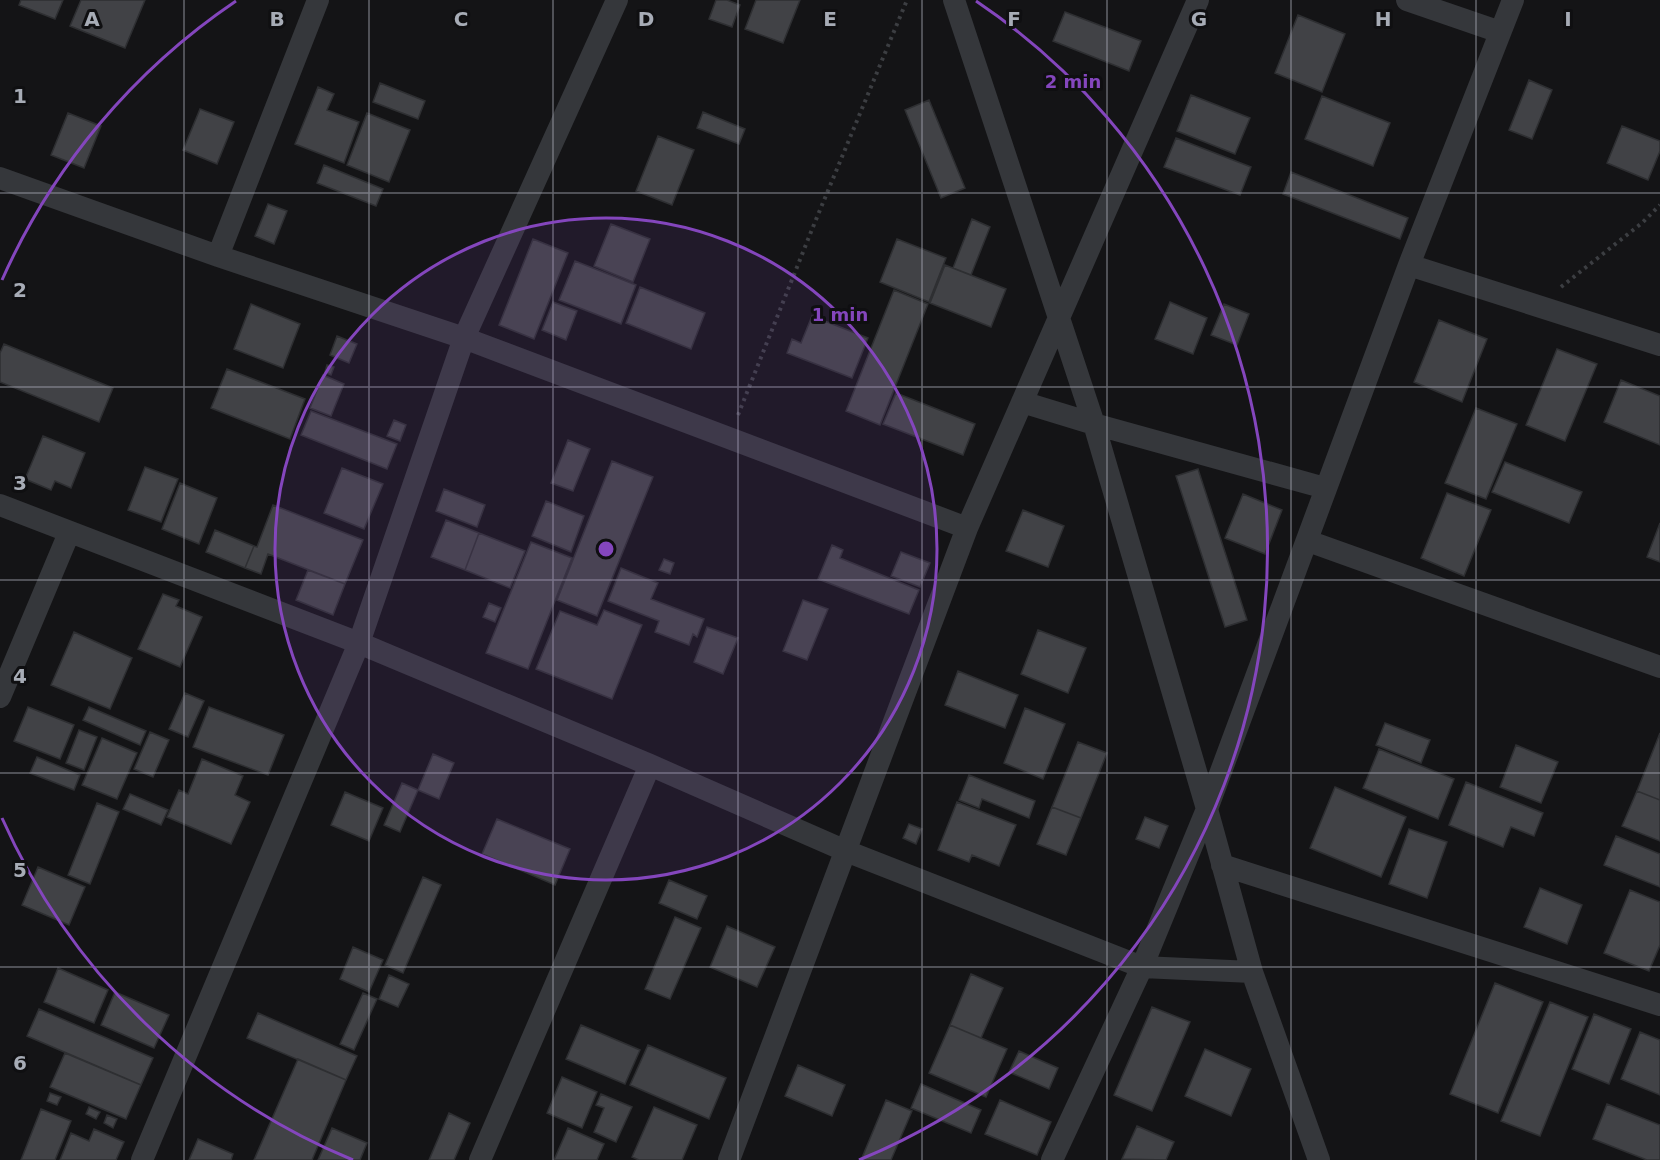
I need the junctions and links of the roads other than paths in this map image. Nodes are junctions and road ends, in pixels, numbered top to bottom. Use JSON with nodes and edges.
{"nodes":[{"id":1,"x":318,"y":0,"type":"edge"},
{"id":2,"x":617,"y":0,"type":"edge"},
{"id":3,"x":954,"y":0,"type":"edge"},
{"id":4,"x":1198,"y":0,"type":"edge"},
{"id":5,"x":1407,"y":0,"type":"edge"},
{"id":6,"x":1513,"y":0,"type":"edge"},
{"id":7,"x":1500,"y":32,"type":"junction"},
{"id":8,"x":0,"y":178,"type":"edge"},
{"id":9,"x":218,"y":256,"type":"junction"},
{"id":10,"x":1409,"y":265,"type":"junction"},
{"id":11,"x":1058,"y":318,"type":"junction"},
{"id":12,"x":464,"y":338,"type":"junction"},
{"id":13,"x":1660,"y":345,"type":"edge"},
{"id":14,"x":1022,"y":402,"type":"junction"},
{"id":15,"x":1094,"y":424,"type":"junction"},
{"id":16,"x":1325,"y":488,"type":"junction"},
{"id":17,"x":0,"y":505,"type":"edge"},
{"id":18,"x":967,"y":528,"type":"junction"},
{"id":19,"x":69,"y":533,"type":"junction"},
{"id":20,"x":1308,"y":541,"type":"junction"},
{"id":21,"x":359,"y":644,"type":"junction"},
{"id":22,"x":1660,"y":667,"type":"edge"},
{"id":23,"x":0,"y":697,"type":"edge"},
{"id":24,"x":650,"y":765,"type":"junction"},
{"id":25,"x":1207,"y":809,"type":"junction"},
{"id":26,"x":846,"y":851,"type":"junction"},
{"id":27,"x":1222,"y":865,"type":"junction"},
{"id":28,"x":1142,"y":967,"type":"junction"},
{"id":29,"x":1252,"y":972,"type":"junction"},
{"id":30,"x":1660,"y":1005,"type":"edge"},
{"id":31,"x":142,"y":1160,"type":"edge"},
{"id":32,"x":480,"y":1160,"type":"edge"},
{"id":33,"x":729,"y":1160,"type":"edge"},
{"id":34,"x":1052,"y":1160,"type":"edge"},
{"id":35,"x":1319,"y":1160,"type":"edge"}],
"edges":[{"from":1,"to":9,"type":"street"},
{"from":2,"to":12,"type":"street"},
{"from":3,"to":11,"type":"street"},
{"from":4,"to":11,"type":"street"},
{"from":5,"to":7,"type":"street"},
{"from":6,"to":7,"type":"street"},
{"from":7,"to":10,"type":"street"},
{"from":8,"to":9,"type":"street"},
{"from":9,"to":12,"type":"street"},
{"from":10,"to":13,"type":"street"},
{"from":10,"to":16,"type":"street"},
{"from":11,"to":14,"type":"street"},
{"from":11,"to":15,"type":"street"},
{"from":12,"to":18,"type":"street"},
{"from":12,"to":21,"type":"street"},
{"from":14,"to":15,"type":"street"},
{"from":14,"to":18,"type":"street"},
{"from":15,"to":16,"type":"street"},
{"from":15,"to":25,"type":"street"},
{"from":16,"to":20,"type":"street"},
{"from":17,"to":19,"type":"street"},
{"from":18,"to":26,"type":"street"},
{"from":19,"to":21,"type":"street"},
{"from":19,"to":23,"type":"street"},
{"from":20,"to":22,"type":"street"},
{"from":20,"to":25,"type":"street"},
{"from":21,"to":24,"type":"street"},
{"from":21,"to":31,"type":"street"},
{"from":24,"to":26,"type":"street"},
{"from":24,"to":32,"type":"street"},
{"from":25,"to":27,"type":"street"},
{"from":25,"to":28,"type":"street"},
{"from":26,"to":28,"type":"street"},
{"from":26,"to":33,"type":"street"},
{"from":27,"to":29,"type":"street"},
{"from":27,"to":30,"type":"street"},
{"from":28,"to":29,"type":"street"},
{"from":28,"to":34,"type":"street"},
{"from":29,"to":35,"type":"street"}]}
